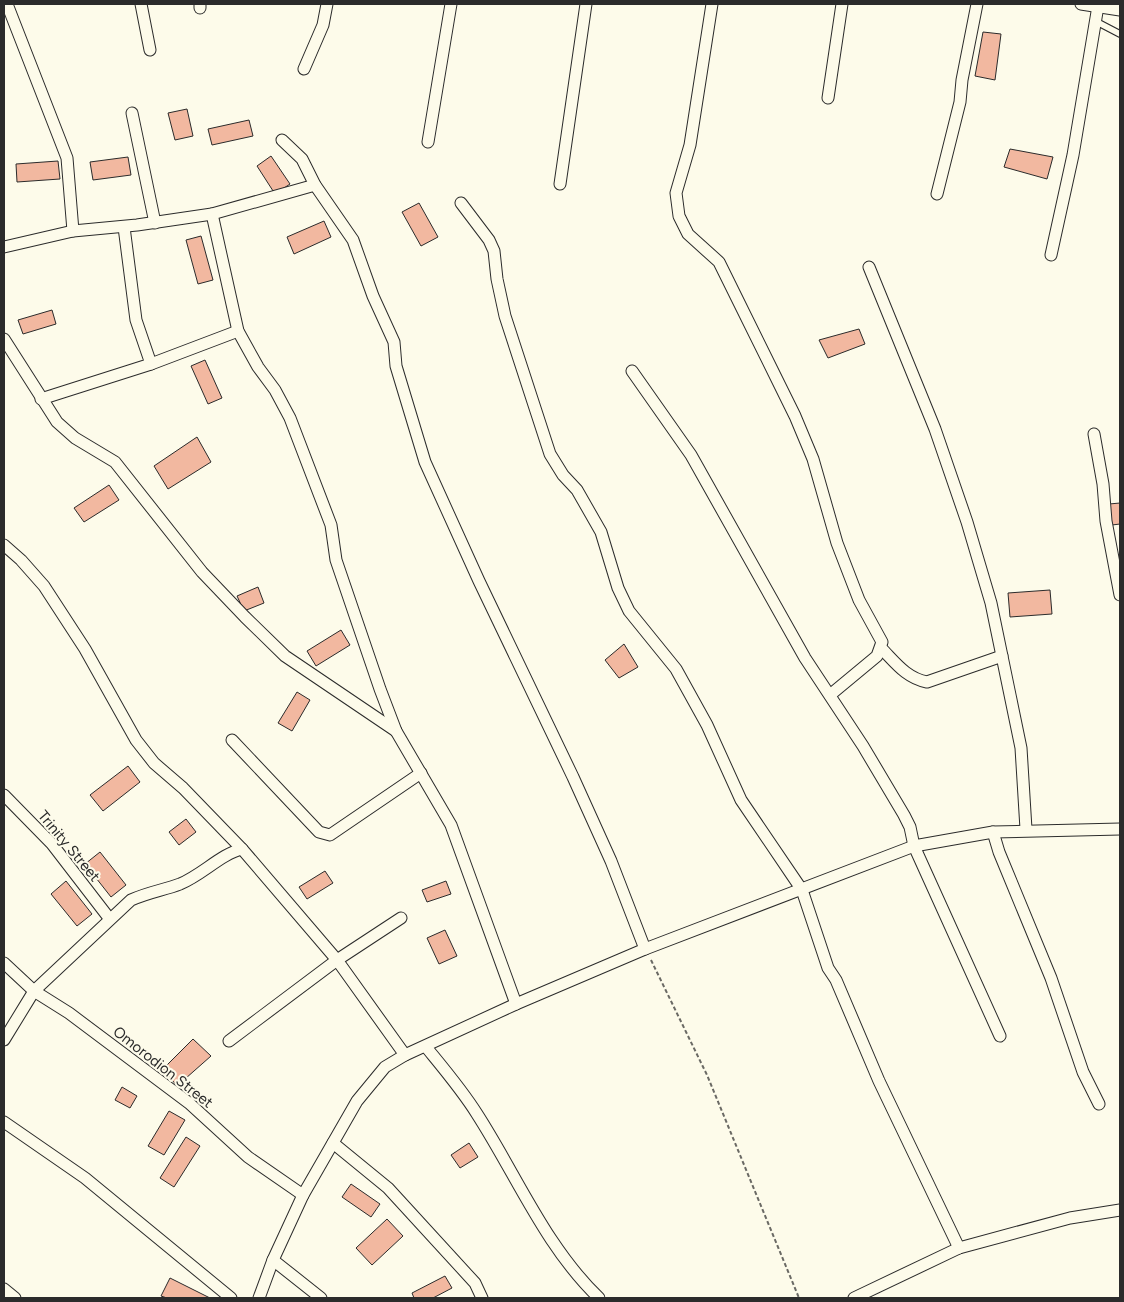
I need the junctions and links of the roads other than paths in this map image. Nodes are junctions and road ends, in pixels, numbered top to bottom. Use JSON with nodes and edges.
{"nodes":[{"id":1,"x":8,"y":4,"type":"edge"},
{"id":2,"x":141,"y":4,"type":"edge"},
{"id":3,"x":328,"y":4,"type":"edge"},
{"id":4,"x":451,"y":4,"type":"edge"},
{"id":5,"x":586,"y":4,"type":"edge"},
{"id":6,"x":712,"y":4,"type":"edge"},
{"id":7,"x":842,"y":4,"type":"edge"},
{"id":8,"x":977,"y":4,"type":"edge"},
{"id":9,"x":1081,"y":4,"type":"edge"},
{"id":10,"x":1098,"y":6,"type":"junction"},
{"id":11,"x":1120,"y":10,"type":"edge"},
{"id":12,"x":1097,"y":22,"type":"junction"},
{"id":13,"x":1120,"y":34,"type":"edge"},
{"id":14,"x":150,"y":50,"type":"dead end"},
{"id":15,"x":304,"y":69,"type":"dead end"},
{"id":16,"x":828,"y":98,"type":"dead end"},
{"id":17,"x":132,"y":114,"type":"dead end"},
{"id":18,"x":282,"y":140,"type":"dead end"},
{"id":19,"x":428,"y":142,"type":"dead end"},
{"id":20,"x":560,"y":184,"type":"dead end"},
{"id":21,"x":315,"y":185,"type":"junction"},
{"id":22,"x":937,"y":194,"type":"dead end"},
{"id":23,"x":461,"y":203,"type":"dead end"},
{"id":24,"x":212,"y":214,"type":"junction"},
{"id":25,"x":155,"y":223,"type":"junction"},
{"id":26,"x":124,"y":227,"type":"junction"},
{"id":27,"x":73,"y":231,"type":"junction"},
{"id":28,"x":4,"y":247,"type":"edge"},
{"id":29,"x":1052,"y":255,"type":"dead end"},
{"id":30,"x":869,"y":267,"type":"dead end"},
{"id":31,"x":238,"y":331,"type":"junction"},
{"id":32,"x":4,"y":339,"type":"edge"},
{"id":33,"x":151,"y":364,"type":"junction"},
{"id":34,"x":632,"y":370,"type":"dead end"},
{"id":35,"x":42,"y":399,"type":"junction"},
{"id":36,"x":1094,"y":434,"type":"dead end"},
{"id":37,"x":4,"y":545,"type":"edge"},
{"id":38,"x":1120,"y":595,"type":"edge"},
{"id":39,"x":881,"y":648,"type":"junction"},
{"id":40,"x":1002,"y":656,"type":"junction"},
{"id":41,"x":830,"y":695,"type":"junction"},
{"id":42,"x":396,"y":731,"type":"junction"},
{"id":43,"x":232,"y":740,"type":"dead end"},
{"id":44,"x":421,"y":773,"type":"junction"},
{"id":45,"x":4,"y":795,"type":"edge"},
{"id":46,"x":1120,"y":828,"type":"edge"},
{"id":47,"x":1026,"y":830,"type":"junction"},
{"id":48,"x":993,"y":832,"type":"junction"},
{"id":49,"x":914,"y":846,"type":"junction"},
{"id":50,"x":242,"y":849,"type":"junction"},
{"id":51,"x":802,"y":890,"type":"junction"},
{"id":52,"x":109,"y":918,"type":"junction"},
{"id":53,"x":401,"y":918,"type":"dead end"},
{"id":54,"x":645,"y":949,"type":"junction"},
{"id":55,"x":337,"y":960,"type":"junction"},
{"id":56,"x":4,"y":963,"type":"edge"},
{"id":57,"x":34,"y":991,"type":"junction"},
{"id":58,"x":516,"y":1004,"type":"junction"},
{"id":59,"x":1000,"y":1036,"type":"dead end"},
{"id":60,"x":4,"y":1040,"type":"edge"},
{"id":61,"x":229,"y":1041,"type":"dead end"},
{"id":62,"x":426,"y":1047,"type":"junction"},
{"id":63,"x":406,"y":1055,"type":"junction"},
{"id":64,"x":1099,"y":1104,"type":"dead end"},
{"id":65,"x":4,"y":1122,"type":"edge"},
{"id":66,"x":333,"y":1143,"type":"junction"},
{"id":67,"x":303,"y":1195,"type":"junction"},
{"id":68,"x":1120,"y":1210,"type":"edge"},
{"id":69,"x":959,"y":1248,"type":"junction"},
{"id":70,"x":273,"y":1260,"type":"junction"},
{"id":71,"x":4,"y":1289,"type":"edge"},
{"id":72,"x":15,"y":1298,"type":"edge"},
{"id":73,"x":231,"y":1298,"type":"edge"},
{"id":74,"x":260,"y":1298,"type":"edge"},
{"id":75,"x":322,"y":1298,"type":"edge"},
{"id":76,"x":482,"y":1298,"type":"edge"},
{"id":77,"x":599,"y":1298,"type":"edge"},
{"id":78,"x":854,"y":1298,"type":"edge"}],
"edges":[{"from":1,"to":27,"type":"street"},
{"from":2,"to":14,"type":"street"},
{"from":3,"to":15,"type":"street"},
{"from":4,"to":19,"type":"street"},
{"from":5,"to":20,"type":"street"},
{"from":6,"to":39,"type":"street"},
{"from":7,"to":16,"type":"street"},
{"from":8,"to":22,"type":"street"},
{"from":9,"to":10,"type":"street"},
{"from":10,"to":11,"type":"street"},
{"from":10,"to":12,"type":"street"},
{"from":12,"to":13,"type":"lane"},
{"from":12,"to":29,"type":"street"},
{"from":17,"to":25,"type":"street"},
{"from":18,"to":21,"type":"street"},
{"from":21,"to":24,"type":"street"},
{"from":21,"to":54,"type":"street"},
{"from":23,"to":51,"type":"street"},
{"from":24,"to":25,"type":"street"},
{"from":24,"to":31,"type":"street"},
{"from":25,"to":26,"type":"street"},
{"from":26,"to":27,"type":"street"},
{"from":26,"to":33,"type":"street"},
{"from":27,"to":28,"type":"street"},
{"from":30,"to":40,"type":"street"},
{"from":31,"to":33,"type":"street"},
{"from":31,"to":42,"type":"street"},
{"from":32,"to":35,"type":"street"},
{"from":33,"to":35,"type":"street"},
{"from":34,"to":41,"type":"street"},
{"from":35,"to":42,"type":"street"},
{"from":36,"to":38,"type":"street"},
{"from":37,"to":50,"type":"street"},
{"from":39,"to":40,"type":"street"},
{"from":39,"to":41,"type":"street"},
{"from":40,"to":47,"type":"street"},
{"from":41,"to":49,"type":"street"},
{"from":42,"to":44,"type":"street"},
{"from":43,"to":44,"type":"street"},
{"from":44,"to":58,"type":"street"},
{"from":45,"to":52,"type":"street","name":"Trinity Street"},
{"from":46,"to":47,"type":"street"},
{"from":47,"to":48,"type":"street"},
{"from":48,"to":49,"type":"street"},
{"from":48,"to":64,"type":"street"},
{"from":49,"to":51,"type":"street"},
{"from":49,"to":59,"type":"street"},
{"from":50,"to":52,"type":"street"},
{"from":50,"to":55,"type":"street"},
{"from":51,"to":54,"type":"street"},
{"from":51,"to":69,"type":"street"},
{"from":52,"to":57,"type":"street"},
{"from":53,"to":55,"type":"street"},
{"from":54,"to":58,"type":"street"},
{"from":55,"to":61,"type":"street"},
{"from":55,"to":63,"type":"street"},
{"from":56,"to":57,"type":"street","name":"Omorodion Street"},
{"from":57,"to":60,"type":"street"},
{"from":57,"to":67,"type":"street","name":"Omorodion Street"},
{"from":58,"to":62,"type":"street"},
{"from":62,"to":63,"type":"street"},
{"from":62,"to":77,"type":"street"},
{"from":63,"to":66,"type":"street"},
{"from":65,"to":73,"type":"street"},
{"from":66,"to":67,"type":"street"},
{"from":66,"to":76,"type":"street"},
{"from":67,"to":70,"type":"street"},
{"from":68,"to":69,"type":"street"},
{"from":69,"to":78,"type":"street"},
{"from":70,"to":74,"type":"street"},
{"from":70,"to":75,"type":"street"},
{"from":71,"to":72,"type":"street"}]}
